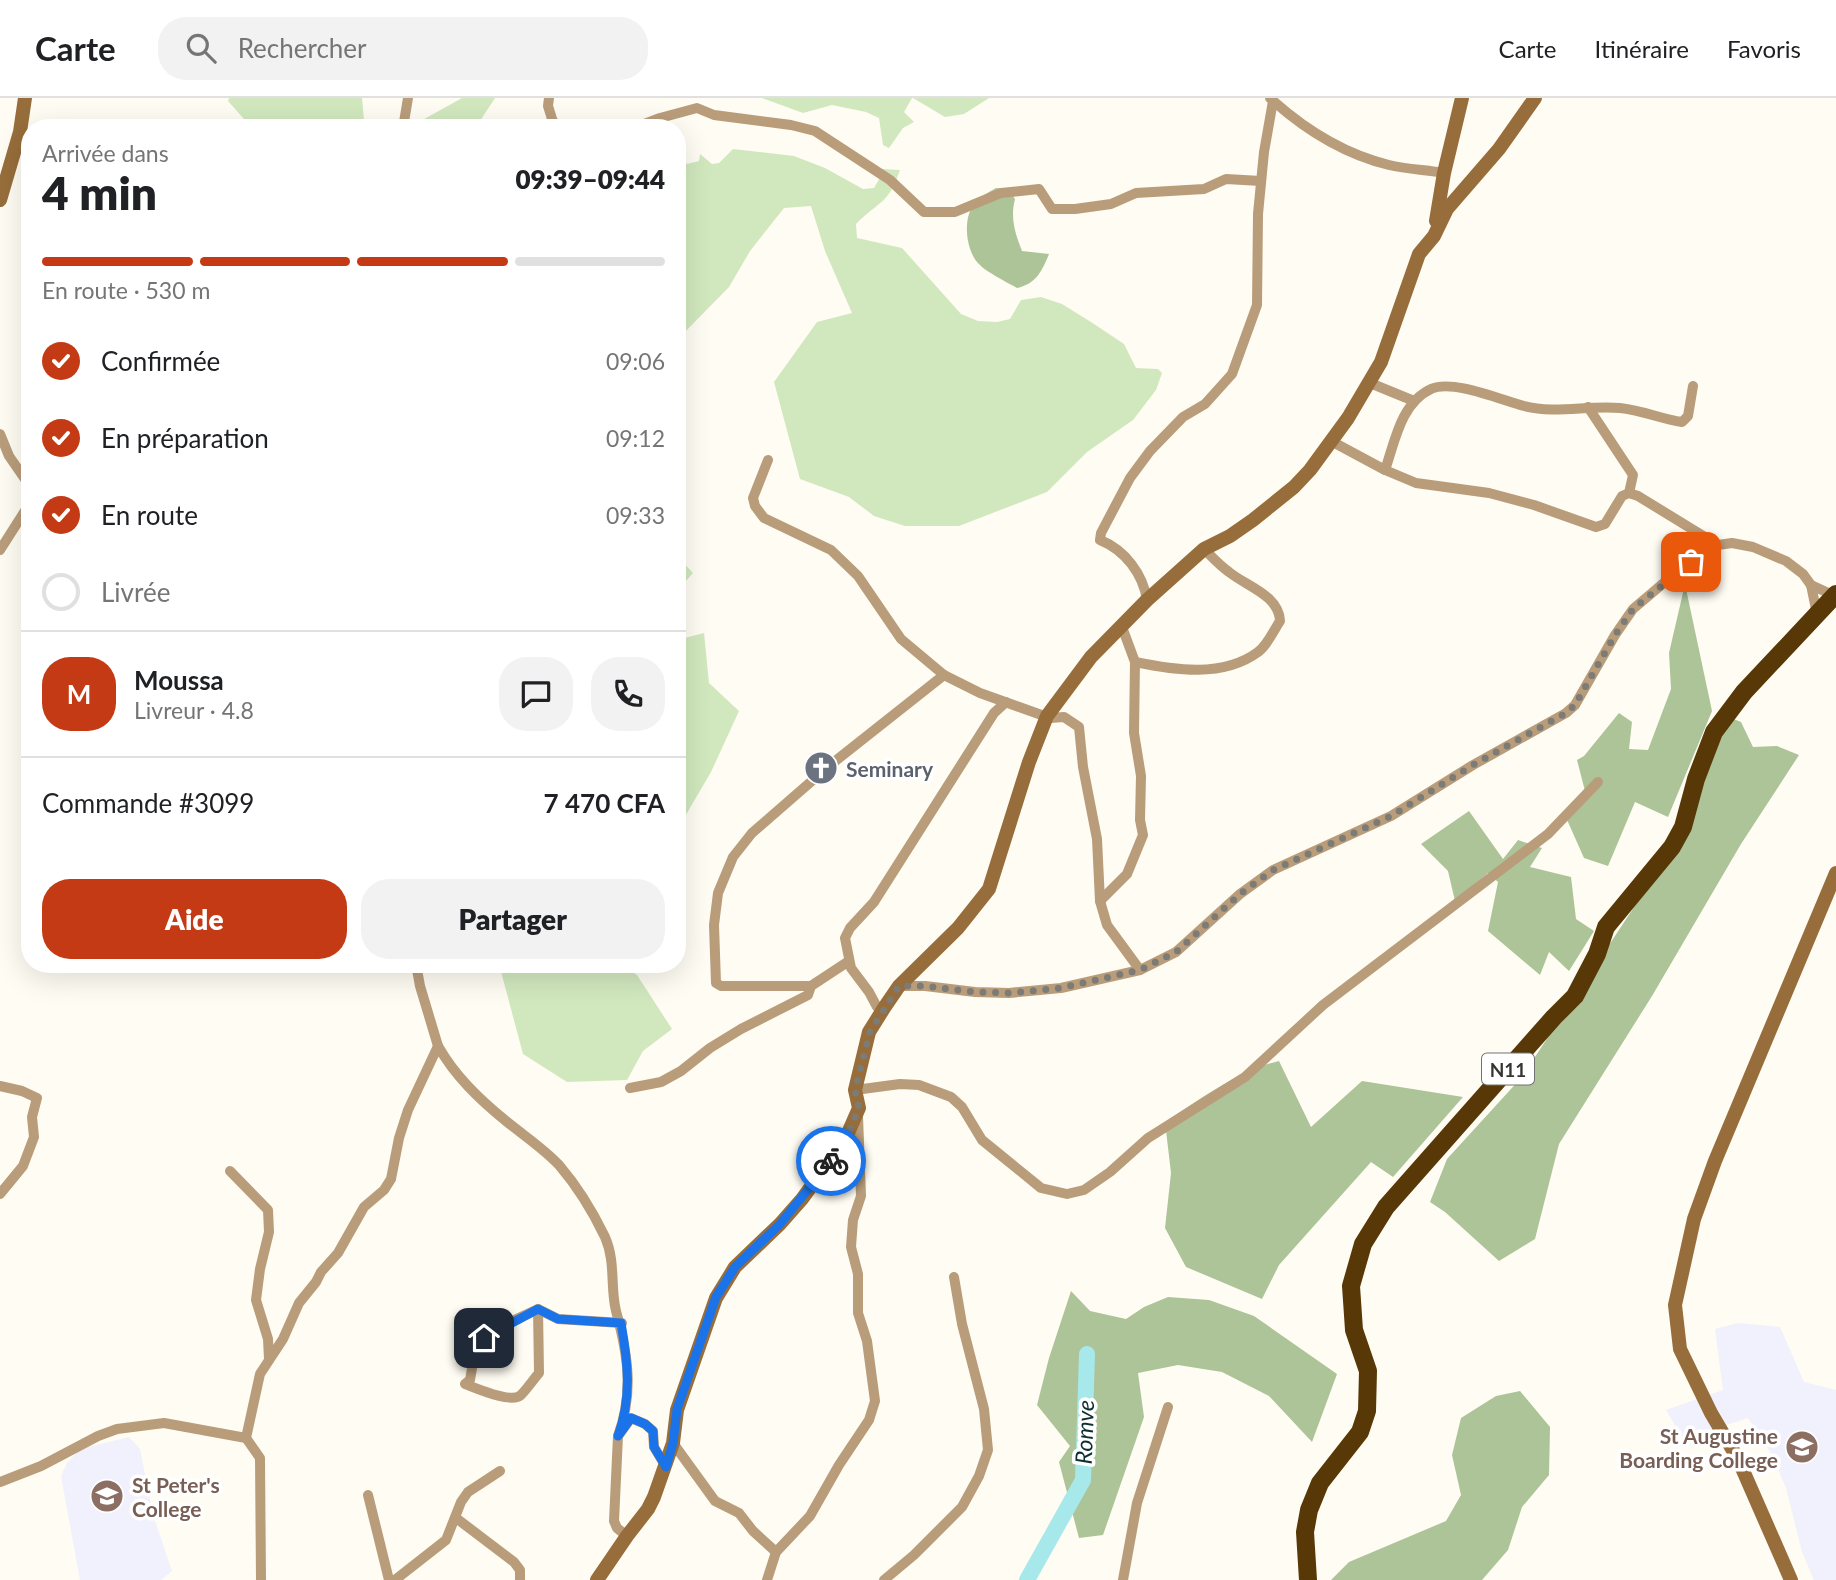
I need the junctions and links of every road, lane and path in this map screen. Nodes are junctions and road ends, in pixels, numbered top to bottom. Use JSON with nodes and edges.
{"nodes":[{"id":1,"x":25,"y":98,"type":"edge"},
{"id":2,"x":408,"y":98,"type":"edge"},
{"id":3,"x":549,"y":98,"type":"edge"},
{"id":4,"x":1462,"y":98,"type":"edge"},
{"id":5,"x":1535,"y":98,"type":"edge"},
{"id":6,"x":1271,"y":100,"type":"edge"},
{"id":7,"x":22,"y":119,"type":"edge"},
{"id":8,"x":404,"y":119,"type":"edge"},
{"id":9,"x":552,"y":119,"type":"edge"},
{"id":10,"x":657,"y":119,"type":"edge"},
{"id":11,"x":21,"y":125,"type":"edge"},
{"id":12,"x":1444,"y":173,"type":"junction"},
{"id":13,"x":1261,"y":181,"type":"junction"},
{"id":14,"x":0,"y":200,"type":"edge"},
{"id":15,"x":1434,"y":236,"type":"junction"},
{"id":16,"x":1370,"y":383,"type":"junction"},
{"id":17,"x":1693,"y":386,"type":"dead end"},
{"id":18,"x":1414,"y":401,"type":"junction"},
{"id":19,"x":1588,"y":407,"type":"junction"},
{"id":20,"x":0,"y":434,"type":"edge"},
{"id":21,"x":1331,"y":441,"type":"junction"},
{"id":22,"x":768,"y":460,"type":"dead end"},
{"id":23,"x":1385,"y":470,"type":"junction"},
{"id":24,"x":21,"y":473,"type":"edge"},
{"id":25,"x":1629,"y":493,"type":"junction"},
{"id":26,"x":21,"y":517,"type":"edge"},
{"id":27,"x":1718,"y":545,"type":"junction"},
{"id":28,"x":1204,"y":549,"type":"junction"},
{"id":29,"x":0,"y":550,"type":"edge"},
{"id":30,"x":1811,"y":585,"type":"junction"},
{"id":31,"x":1835,"y":595,"type":"edge"},
{"id":32,"x":1147,"y":600,"type":"junction"},
{"id":33,"x":1817,"y":614,"type":"junction"},
{"id":34,"x":1122,"y":627,"type":"junction"},
{"id":35,"x":1135,"y":662,"type":"junction"},
{"id":36,"x":944,"y":675,"type":"junction"},
{"id":37,"x":1006,"y":702,"type":"junction"},
{"id":38,"x":1046,"y":716,"type":"junction"},
{"id":39,"x":1598,"y":782,"type":"dead end"},
{"id":40,"x":1836,"y":873,"type":"edge"},
{"id":41,"x":1100,"y":901,"type":"junction"},
{"id":42,"x":849,"y":961,"type":"junction"},
{"id":43,"x":1140,"y":970,"type":"junction"},
{"id":44,"x":418,"y":973,"type":"edge"},
{"id":45,"x":811,"y":986,"type":"junction"},
{"id":46,"x":899,"y":986,"type":"junction"},
{"id":47,"x":884,"y":1008,"type":"junction"},
{"id":48,"x":438,"y":1046,"type":"junction"},
{"id":49,"x":630,"y":1088,"type":"dead end"},
{"id":50,"x":1,"y":1089,"type":"edge"},
{"id":51,"x":855,"y":1090,"type":"junction"},
{"id":52,"x":859,"y":1108,"type":"junction"},
{"id":53,"x":230,"y":1171,"type":"dead end"},
{"id":54,"x":0,"y":1194,"type":"edge"},
{"id":55,"x":954,"y":1277,"type":"dead end"},
{"id":56,"x":538,"y":1309,"type":"junction"},
{"id":57,"x":621,"y":1323,"type":"junction"},
{"id":58,"x":269,"y":1359,"type":"junction"},
{"id":59,"x":1168,"y":1407,"type":"dead end"},
{"id":60,"x":618,"y":1436,"type":"junction"},
{"id":61,"x":246,"y":1438,"type":"junction"},
{"id":62,"x":673,"y":1443,"type":"junction"},
{"id":63,"x":666,"y":1467,"type":"junction"},
{"id":64,"x":500,"y":1471,"type":"dead end"},
{"id":65,"x":0,"y":1482,"type":"edge"},
{"id":66,"x":368,"y":1495,"type":"dead end"},
{"id":67,"x":456,"y":1518,"type":"junction"},
{"id":68,"x":627,"y":1536,"type":"junction"},
{"id":69,"x":776,"y":1552,"type":"junction"},
{"id":70,"x":261,"y":1580,"type":"edge"},
{"id":71,"x":389,"y":1580,"type":"edge"},
{"id":72,"x":396,"y":1580,"type":"edge"},
{"id":73,"x":520,"y":1580,"type":"edge"},
{"id":74,"x":597,"y":1580,"type":"edge"},
{"id":75,"x":766,"y":1580,"type":"edge"},
{"id":76,"x":884,"y":1580,"type":"edge"},
{"id":77,"x":1123,"y":1580,"type":"edge"},
{"id":78,"x":1308,"y":1580,"type":"edge"},
{"id":79,"x":1791,"y":1580,"type":"edge"}],
"edges":[{"from":1,"to":7,"type":"main road"},
{"from":2,"to":8,"type":"street"},
{"from":3,"to":9,"type":"street"},
{"from":4,"to":12,"type":"main road"},
{"from":5,"to":15,"type":"main road"},
{"from":6,"to":12,"type":"street"},
{"from":6,"to":13,"type":"street"},
{"from":10,"to":13,"type":"street"},
{"from":11,"to":14,"type":"main road"},
{"from":12,"to":15,"type":"main road"},
{"from":13,"to":32,"type":"street"},
{"from":15,"to":16,"type":"main road"},
{"from":16,"to":18,"type":"street"},
{"from":16,"to":21,"type":"main road"},
{"from":17,"to":19,"type":"street"},
{"from":18,"to":19,"type":"street"},
{"from":18,"to":23,"type":"street"},
{"from":19,"to":25,"type":"street"},
{"from":20,"to":24,"type":"street"},
{"from":21,"to":23,"type":"street"},
{"from":21,"to":28,"type":"main road"},
{"from":22,"to":36,"type":"street"},
{"from":23,"to":25,"type":"street"},
{"from":25,"to":27,"type":"street"},
{"from":26,"to":29,"type":"street"},
{"from":27,"to":30,"type":"street"},
{"from":27,"to":43,"type":"street"},
{"from":28,"to":32,"type":"main road"},
{"from":28,"to":35,"type":"street"},
{"from":30,"to":31,"type":"street"},
{"from":30,"to":33,"type":"street"},
{"from":31,"to":33,"type":"highway","number":"N11"},
{"from":32,"to":34,"type":"main road"},
{"from":33,"to":78,"type":"highway","number":"N11"},
{"from":34,"to":35,"type":"street"},
{"from":34,"to":38,"type":"main road"},
{"from":35,"to":41,"type":"street"},
{"from":36,"to":37,"type":"street"},
{"from":36,"to":45,"type":"street"},
{"from":37,"to":38,"type":"street"},
{"from":37,"to":42,"type":"street"},
{"from":38,"to":41,"type":"street"},
{"from":38,"to":46,"type":"main road"},
{"from":39,"to":51,"type":"street"},
{"from":40,"to":79,"type":"main road"},
{"from":41,"to":43,"type":"street"},
{"from":42,"to":45,"type":"street"},
{"from":42,"to":47,"type":"street"},
{"from":43,"to":46,"type":"street"},
{"from":44,"to":48,"type":"street"},
{"from":45,"to":49,"type":"street"},
{"from":46,"to":47,"type":"main road"},
{"from":47,"to":51,"type":"main road"},
{"from":48,"to":57,"type":"street"},
{"from":48,"to":58,"type":"street"},
{"from":50,"to":54,"type":"street"},
{"from":51,"to":52,"type":"main road"},
{"from":52,"to":62,"type":"main road"},
{"from":52,"to":69,"type":"street"},
{"from":53,"to":58,"type":"street"},
{"from":55,"to":76,"type":"street"},
{"from":56,"to":56,"type":"street"},
{"from":56,"to":57,"type":"street"},
{"from":57,"to":60,"type":"street"},
{"from":58,"to":61,"type":"street"},
{"from":59,"to":77,"type":"street"},
{"from":60,"to":63,"type":"street"},
{"from":60,"to":68,"type":"street"},
{"from":61,"to":65,"type":"street"},
{"from":61,"to":70,"type":"street"},
{"from":62,"to":63,"type":"main road"},
{"from":62,"to":69,"type":"street"},
{"from":63,"to":68,"type":"main road"},
{"from":64,"to":67,"type":"street"},
{"from":66,"to":71,"type":"street"},
{"from":67,"to":72,"type":"street"},
{"from":67,"to":73,"type":"street"},
{"from":68,"to":74,"type":"main road"},
{"from":69,"to":75,"type":"street"}]}
